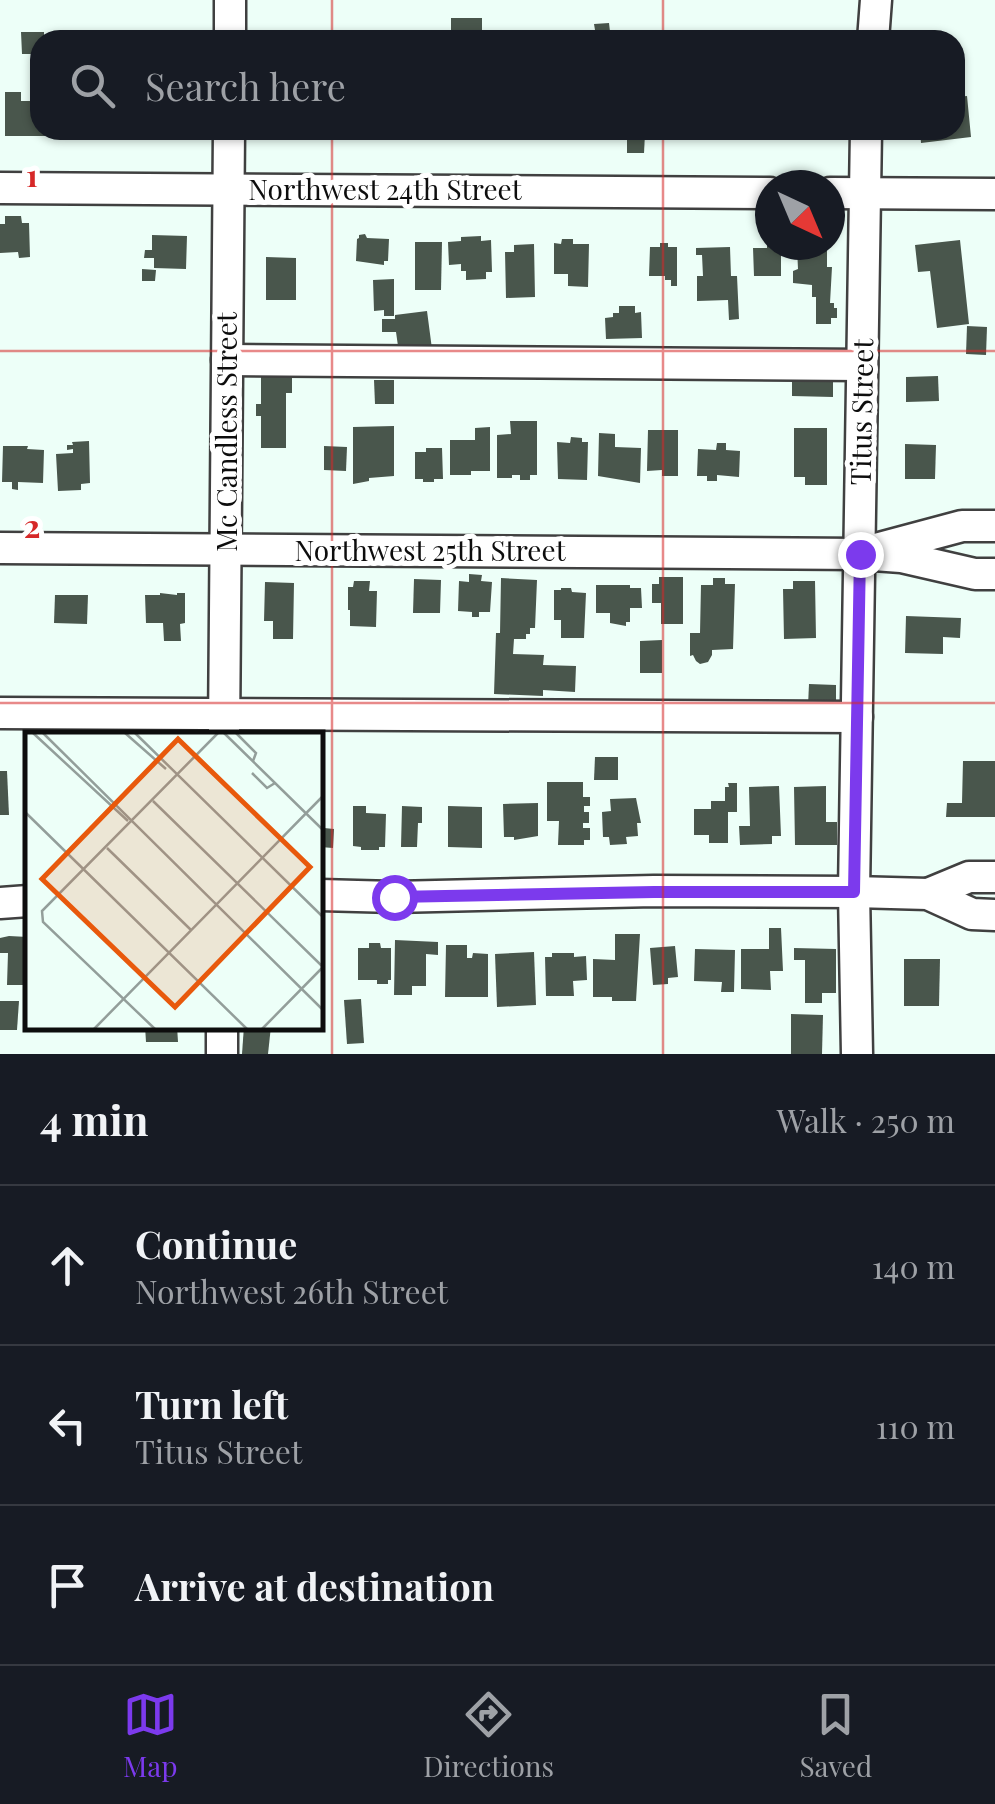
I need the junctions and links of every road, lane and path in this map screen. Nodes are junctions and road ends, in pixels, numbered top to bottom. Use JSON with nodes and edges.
{"nodes":[{"id":1,"x":230,"y":0,"type":"edge"},
{"id":2,"x":876,"y":0,"type":"edge"},
{"id":3,"x":230,"y":30,"type":"edge"},
{"id":4,"x":874,"y":30,"type":"edge"},
{"id":5,"x":229,"y":140,"type":"edge"},
{"id":6,"x":866,"y":140,"type":"edge"},
{"id":7,"x":0,"y":188,"type":"edge"},
{"id":8,"x":229,"y":190,"type":"junction"},
{"id":9,"x":755,"y":193,"type":"edge"},
{"id":10,"x":845,"y":193,"type":"edge"},
{"id":11,"x":864,"y":193,"type":"junction"},
{"id":12,"x":995,"y":194,"type":"edge"},
{"id":13,"x":227,"y":360,"type":"junction"},
{"id":14,"x":862,"y":366,"type":"junction"},
{"id":15,"x":995,"y":526,"type":"edge"},
{"id":16,"x":0,"y":548,"type":"edge"},
{"id":17,"x":226,"y":550,"type":"junction"},
{"id":18,"x":860,"y":554,"type":"junction"},
{"id":19,"x":995,"y":574,"type":"edge"},
{"id":20,"x":0,"y":712,"type":"edge"},
{"id":21,"x":857,"y":718,"type":"junction"},
{"id":22,"x":224,"y":723,"type":"edge"},
{"id":23,"x":995,"y":877,"type":"edge"},
{"id":24,"x":854,"y":892,"type":"junction"},
{"id":25,"x":928,"y":894,"type":"junction"},
{"id":26,"x":322,"y":895,"type":"edge"},
{"id":27,"x":25,"y":901,"type":"edge"},
{"id":28,"x":0,"y":902,"type":"edge"},
{"id":29,"x":995,"y":915,"type":"edge"},
{"id":30,"x":857,"y":1054,"type":"edge"}],
"edges":[{"from":1,"to":3,"type":"street"},
{"from":2,"to":4,"type":"street"},
{"from":5,"to":8,"type":"street","name":"Mc Candless Street"},
{"from":6,"to":11,"type":"street","name":"Titus Street"},
{"from":7,"to":8,"type":"street","name":"Northwest 24th Street"},
{"from":8,"to":9,"type":"street","name":"Northwest 24th Street"},
{"from":8,"to":13,"type":"street","name":"Mc Candless Street"},
{"from":10,"to":11,"type":"street"},
{"from":11,"to":12,"type":"street"},
{"from":11,"to":14,"type":"street","name":"Titus Street"},
{"from":13,"to":14,"type":"street"},
{"from":13,"to":17,"type":"street","name":"Mc Candless Street"},
{"from":14,"to":18,"type":"street","name":"Titus Street"},
{"from":15,"to":18,"type":"street","name":"Northwest 25th Street"},
{"from":16,"to":17,"type":"street","name":"Northwest 25th Street"},
{"from":17,"to":18,"type":"street","name":"Northwest 25th Street"},
{"from":17,"to":22,"type":"street","name":"Mc Candless Street"},
{"from":18,"to":19,"type":"street","name":"Northwest 25th Street"},
{"from":18,"to":21,"type":"street","name":"Titus Street"},
{"from":20,"to":22,"type":"street"},
{"from":21,"to":22,"type":"street"},
{"from":21,"to":24,"type":"street","name":"Titus Street"},
{"from":23,"to":25,"type":"street"},
{"from":24,"to":25,"type":"street"},
{"from":24,"to":26,"type":"street"},
{"from":24,"to":30,"type":"street","name":"Titus Street"},
{"from":25,"to":29,"type":"street"},
{"from":27,"to":28,"type":"street"}]}
